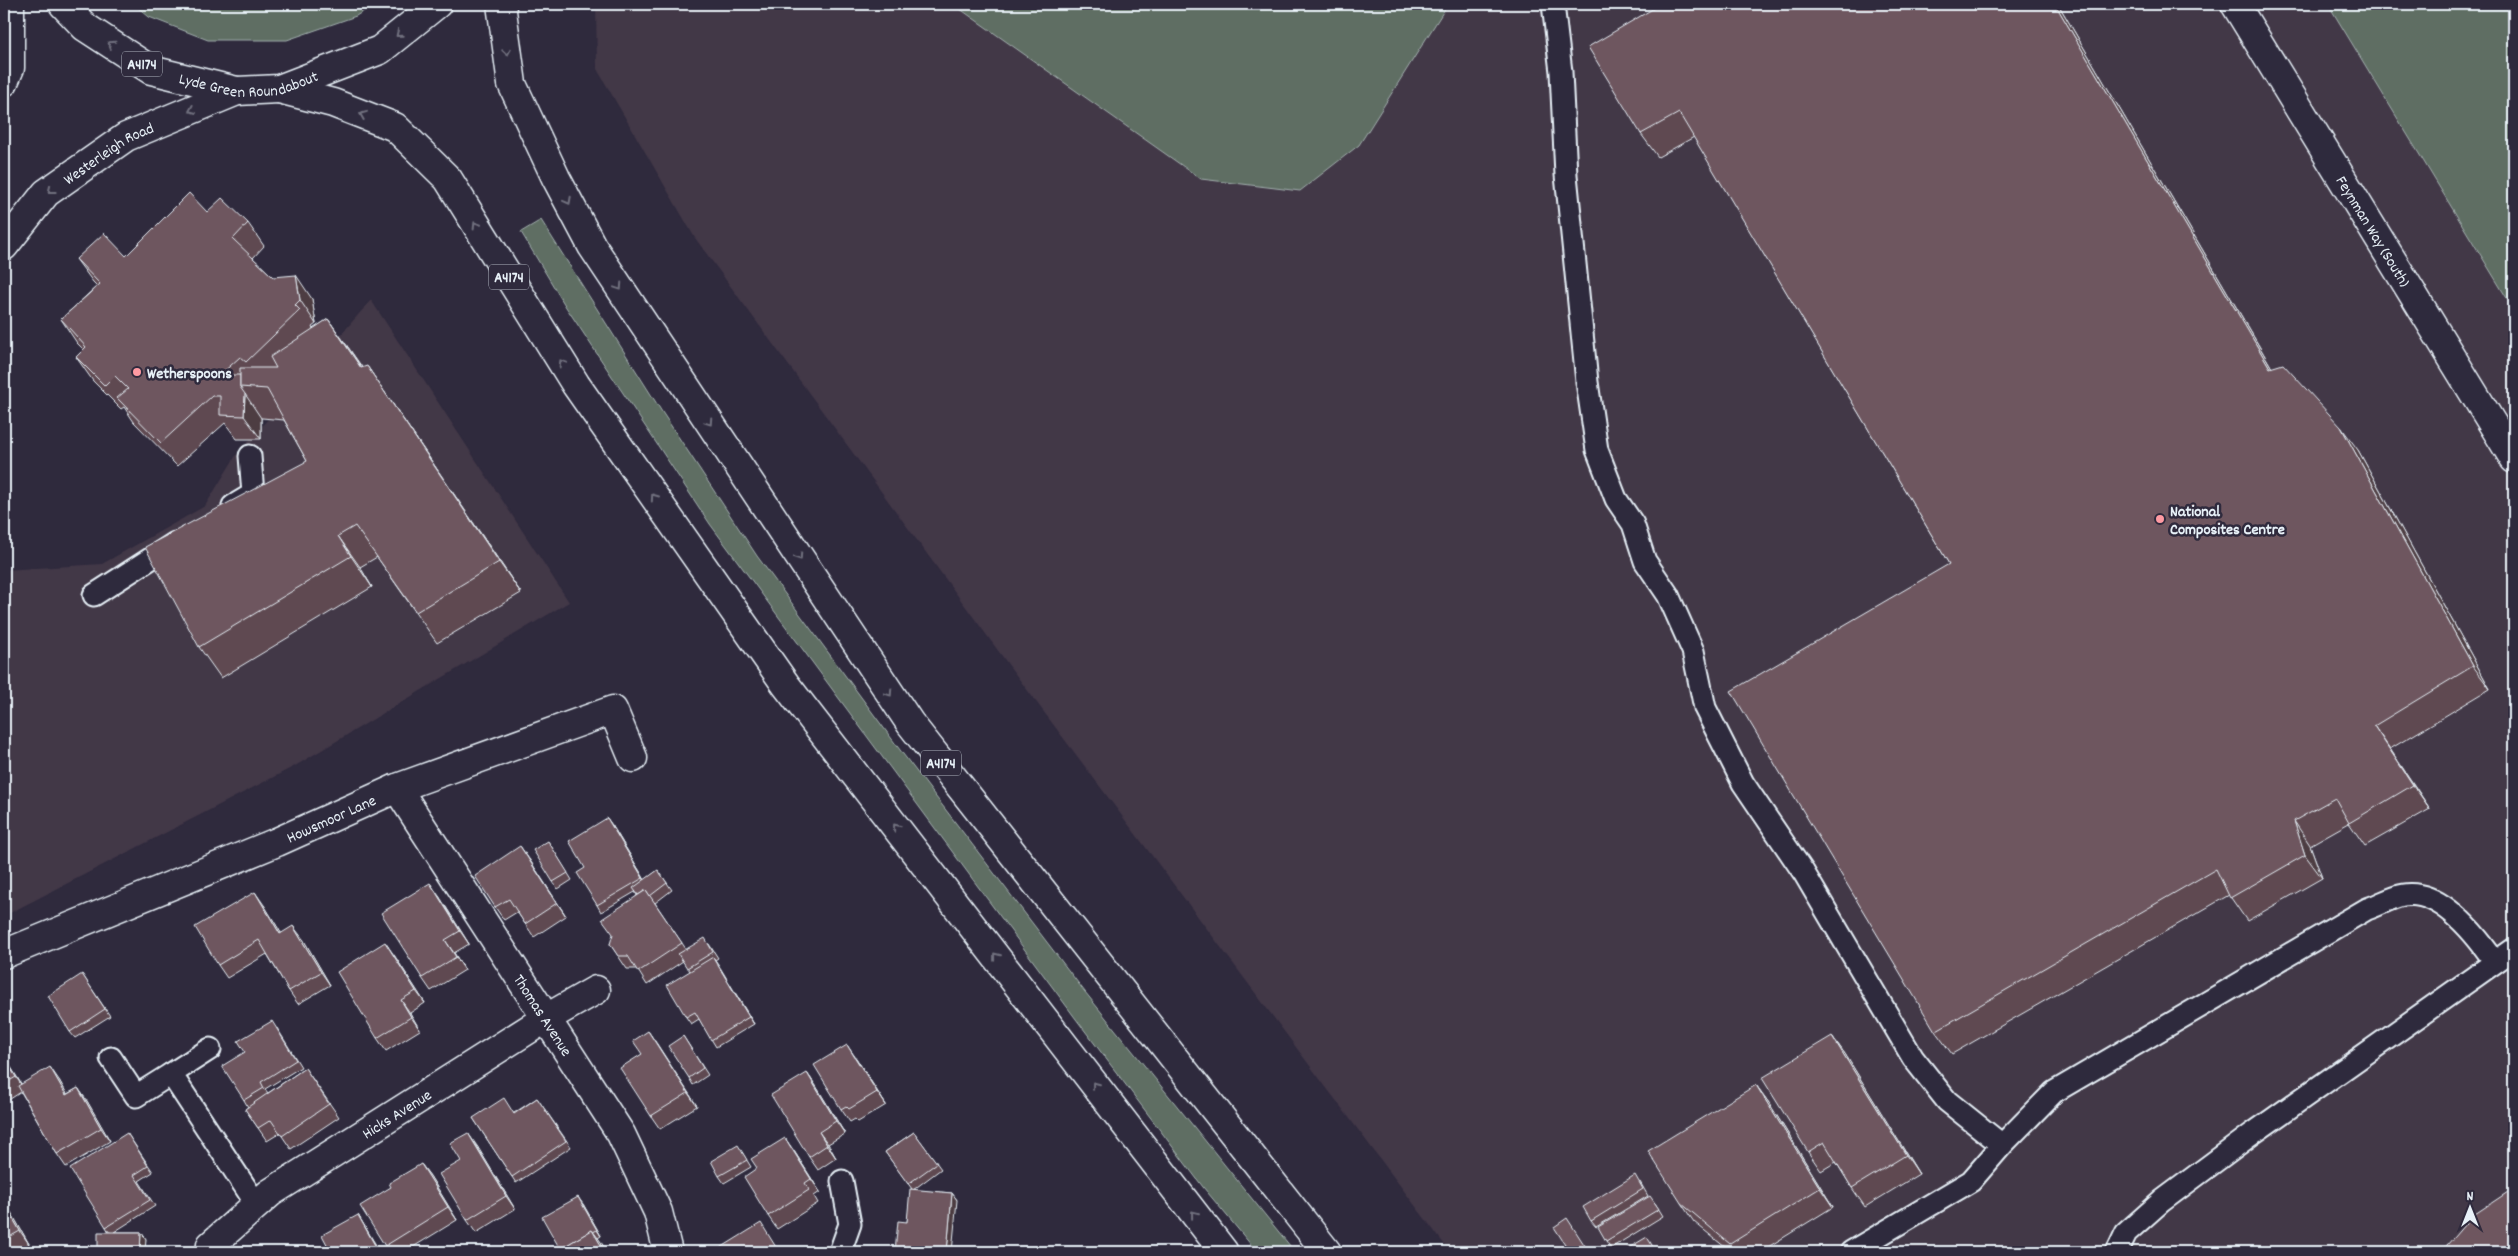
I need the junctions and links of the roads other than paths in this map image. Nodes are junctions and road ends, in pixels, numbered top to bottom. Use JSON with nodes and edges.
{"nodes":[{"id":1,"x":10,"y":4,"type":"edge"},
{"id":2,"x":63,"y":4,"type":"edge"},
{"id":3,"x":437,"y":4,"type":"edge"},
{"id":4,"x":501,"y":4,"type":"edge"},
{"id":5,"x":1553,"y":4,"type":"edge"},
{"id":6,"x":2235,"y":4,"type":"edge"},
{"id":7,"x":4,"y":82,"type":"edge"},
{"id":8,"x":279,"y":89,"type":"junction"},
{"id":9,"x":237,"y":91,"type":"junction"},
{"id":10,"x":4,"y":246,"type":"edge"},
{"id":11,"x":250,"y":456,"type":"dead end"},
{"id":12,"x":2514,"y":459,"type":"edge"},
{"id":13,"x":217,"y":516,"type":"edge"},
{"id":14,"x":193,"y":531,"type":"edge"},
{"id":15,"x":94,"y":595,"type":"dead end"},
{"id":16,"x":633,"y":758,"type":"dead end"},
{"id":17,"x":397,"y":788,"type":"junction"},
{"id":18,"x":2514,"y":949,"type":"edge"},
{"id":19,"x":4,"y":954,"type":"edge"},
{"id":20,"x":2494,"y":962,"type":"junction"},
{"id":21,"x":596,"y":990,"type":"dead end"},
{"id":22,"x":544,"y":1019,"type":"junction"},
{"id":23,"x":210,"y":1049,"type":"dead end"},
{"id":24,"x":111,"y":1058,"type":"dead end"},
{"id":25,"x":171,"y":1074,"type":"junction"},
{"id":26,"x":2002,"y":1145,"type":"junction"},
{"id":27,"x":842,"y":1181,"type":"dead end"},
{"id":28,"x":257,"y":1205,"type":"junction"},
{"id":29,"x":210,"y":1252,"type":"edge"},
{"id":30,"x":668,"y":1252,"type":"edge"},
{"id":31,"x":840,"y":1252,"type":"edge"},
{"id":32,"x":1224,"y":1252,"type":"edge"},
{"id":33,"x":1327,"y":1252,"type":"edge"},
{"id":34,"x":1851,"y":1252,"type":"edge"},
{"id":35,"x":2117,"y":1252,"type":"edge"}],
"edges":[{"from":1,"to":7,"type":"main road"},
{"from":9,"to":2,"type":"main road","name":"Lyde Green Roundabout","number":"A4174","one_way":true},
{"from":3,"to":8,"type":"main road","name":"Lyde Green Roundabout","number":"A4174","one_way":true},
{"from":4,"to":33,"type":"main road","number":"A4174","one_way":true},
{"from":5,"to":26,"type":"lane"},
{"from":6,"to":12,"type":"main road","name":"Feynman Way (South)"},
{"from":8,"to":9,"type":"main road","name":"Lyde Green Roundabout","number":"A4174"},
{"from":32,"to":8,"type":"main road","number":"A4174","one_way":true},
{"from":9,"to":10,"type":"main road","name":"Westerleigh Road","one_way":true},
{"from":11,"to":13,"type":"lane"},
{"from":14,"to":15,"type":"lane"},
{"from":16,"to":17,"type":"main road","name":"Howsmoor Lane"},
{"from":17,"to":19,"type":"main road","name":"Howsmoor Lane"},
{"from":17,"to":22,"type":"main road","name":"Thomas Avenue"},
{"from":18,"to":20,"type":"lane"},
{"from":20,"to":26,"type":"lane"},
{"from":20,"to":35,"type":"lane"},
{"from":21,"to":22,"type":"main road","name":"Hicks Avenue"},
{"from":22,"to":28,"type":"main road","name":"Hicks Avenue"},
{"from":22,"to":30,"type":"main road","name":"Thomas Avenue"},
{"from":23,"to":25,"type":"lane"},
{"from":24,"to":25,"type":"lane"},
{"from":25,"to":28,"type":"lane"},
{"from":26,"to":34,"type":"lane"},
{"from":27,"to":31,"type":"lane"},
{"from":28,"to":29,"type":"main road","name":"Hicks Avenue"}]}
